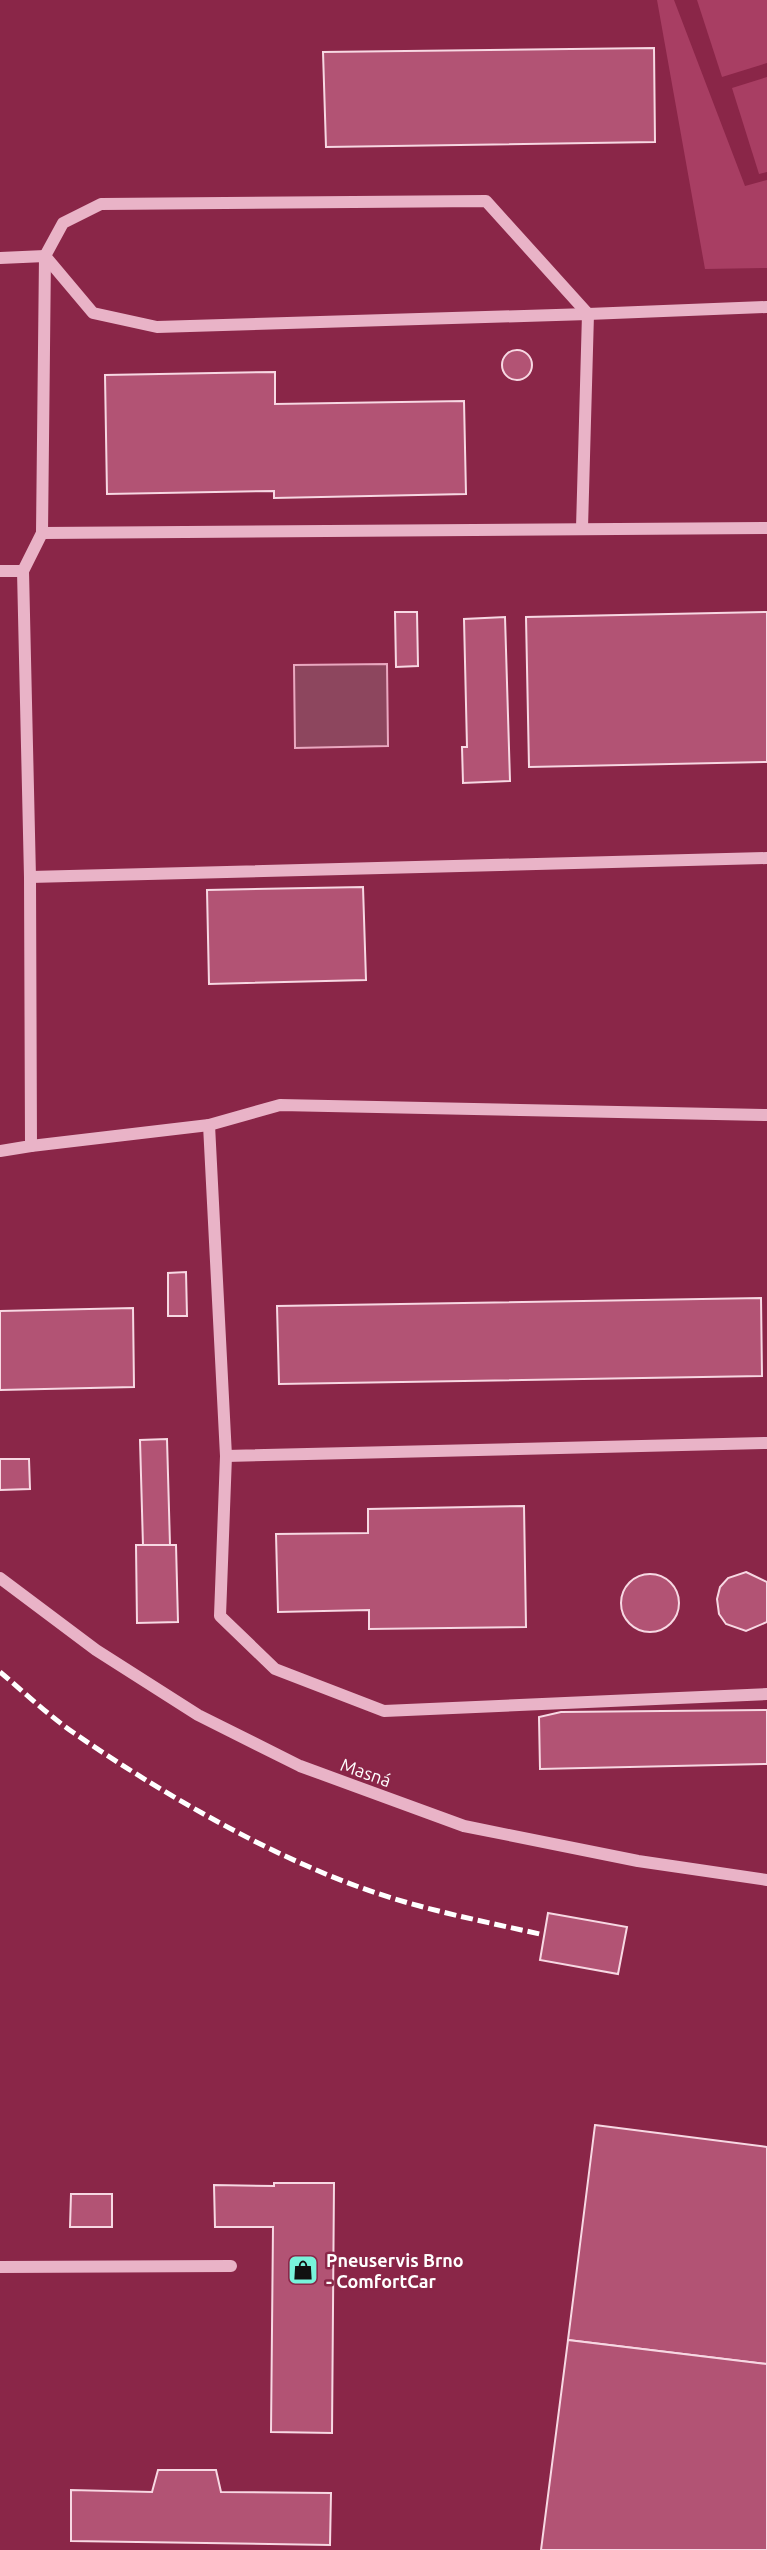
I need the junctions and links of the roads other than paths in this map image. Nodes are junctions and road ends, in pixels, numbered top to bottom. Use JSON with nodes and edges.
{"nodes":[{"id":1,"x":45,"y":256,"type":"junction"},
{"id":2,"x":0,"y":258,"type":"edge"},
{"id":3,"x":767,"y":307,"type":"edge"},
{"id":4,"x":588,"y":314,"type":"junction"},
{"id":5,"x":582,"y":528,"type":"junction"},
{"id":6,"x":767,"y":528,"type":"edge"},
{"id":7,"x":42,"y":533,"type":"junction"},
{"id":8,"x":0,"y":571,"type":"edge"},
{"id":9,"x":23,"y":571,"type":"junction"},
{"id":10,"x":767,"y":858,"type":"edge"},
{"id":11,"x":30,"y":877,"type":"junction"},
{"id":12,"x":767,"y":1115,"type":"edge"},
{"id":13,"x":209,"y":1125,"type":"junction"},
{"id":14,"x":31,"y":1146,"type":"junction"},
{"id":15,"x":0,"y":1151,"type":"edge"},
{"id":16,"x":767,"y":1443,"type":"edge"},
{"id":17,"x":226,"y":1456,"type":"junction"},
{"id":18,"x":0,"y":1578,"type":"edge"},
{"id":19,"x":767,"y":1694,"type":"edge"},
{"id":20,"x":767,"y":1880,"type":"edge"},
{"id":21,"x":231,"y":2266,"type":"dead end"},
{"id":22,"x":0,"y":2267,"type":"edge"}],
"edges":[{"from":1,"to":2,"type":"street"},
{"from":1,"to":4,"type":"street"},
{"from":1,"to":4,"type":"street"},
{"from":1,"to":7,"type":"street"},
{"from":3,"to":4,"type":"street"},
{"from":4,"to":5,"type":"street"},
{"from":5,"to":6,"type":"street"},
{"from":5,"to":7,"type":"street"},
{"from":7,"to":9,"type":"street"},
{"from":8,"to":9,"type":"street"},
{"from":9,"to":11,"type":"street"},
{"from":10,"to":11,"type":"street"},
{"from":11,"to":14,"type":"street"},
{"from":12,"to":13,"type":"street"},
{"from":13,"to":14,"type":"street"},
{"from":13,"to":17,"type":"street"},
{"from":14,"to":15,"type":"street"},
{"from":16,"to":17,"type":"street"},
{"from":17,"to":19,"type":"street"},
{"from":18,"to":20,"type":"street","name":"Masná"},
{"from":21,"to":22,"type":"street"}]}
